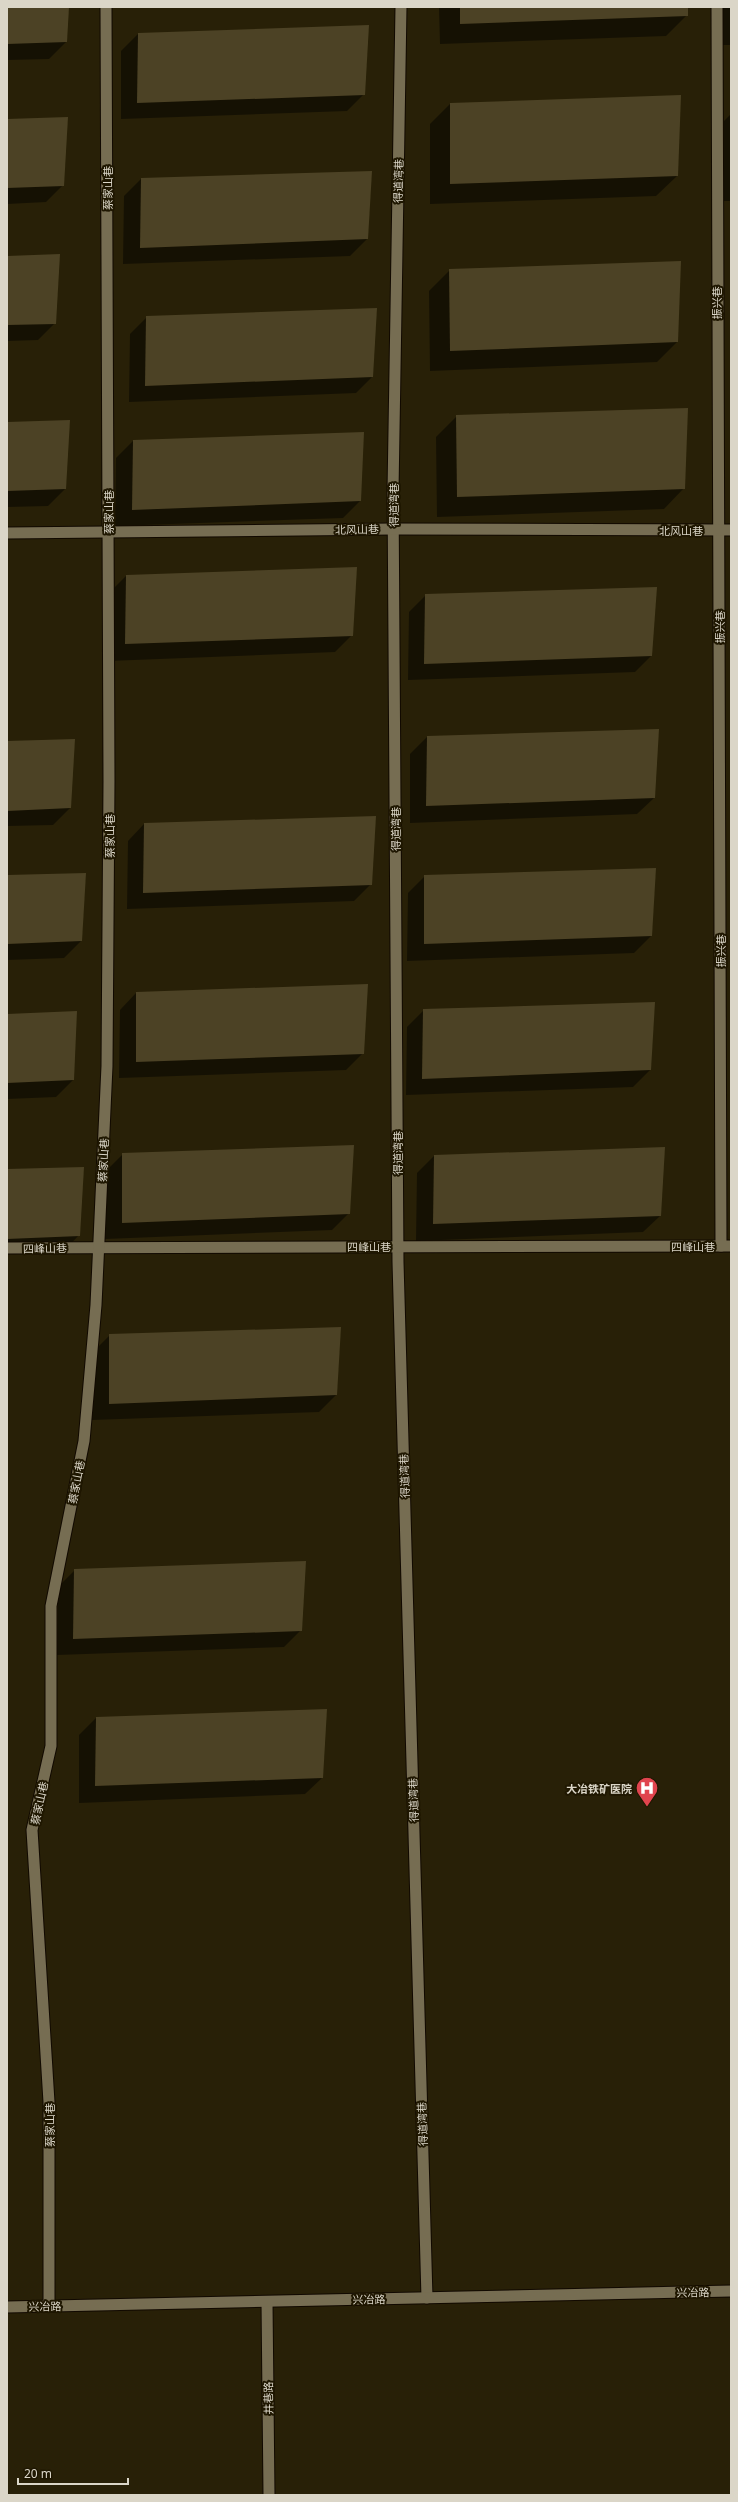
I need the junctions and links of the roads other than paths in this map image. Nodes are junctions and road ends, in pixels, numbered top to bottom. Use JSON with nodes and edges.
{"nodes":[{"id":1,"x":106,"y":7,"type":"edge"},
{"id":2,"x":401,"y":7,"type":"edge"},
{"id":3,"x":716,"y":7,"type":"edge"},
{"id":4,"x":393,"y":528,"type":"junction"},
{"id":5,"x":718,"y":530,"type":"junction"},
{"id":6,"x":731,"y":530,"type":"edge"},
{"id":7,"x":108,"y":532,"type":"junction"},
{"id":8,"x":7,"y":533,"type":"edge"},
{"id":9,"x":398,"y":1246,"type":"junction"},
{"id":10,"x":726,"y":1246,"type":"edge"},
{"id":11,"x":99,"y":1247,"type":"junction"},
{"id":12,"x":7,"y":1248,"type":"edge"},
{"id":13,"x":731,"y":2291,"type":"edge"},
{"id":14,"x":427,"y":2298,"type":"junction"},
{"id":15,"x":267,"y":2302,"type":"junction"},
{"id":16,"x":49,"y":2306,"type":"junction"},
{"id":17,"x":7,"y":2307,"type":"edge"},
{"id":18,"x":269,"y":2495,"type":"edge"}],
"edges":[{"from":1,"to":7,"type":"street","name":"蔡家山巷"},
{"from":2,"to":4,"type":"street","name":"得道湾巷"},
{"from":3,"to":5,"type":"street","name":"振兴巷"},
{"from":4,"to":5,"type":"street","name":"北风山巷"},
{"from":4,"to":7,"type":"street","name":"北风山巷"},
{"from":4,"to":9,"type":"street","name":"得道湾巷"},
{"from":5,"to":6,"type":"street","name":"北风山巷"},
{"from":5,"to":10,"type":"street","name":"振兴巷"},
{"from":7,"to":8,"type":"street","name":"北风山巷"},
{"from":7,"to":11,"type":"street","name":"蔡家山巷"},
{"from":9,"to":10,"type":"street","name":"四峰山巷"},
{"from":9,"to":11,"type":"street","name":"四峰山巷"},
{"from":9,"to":14,"type":"street","name":"得道湾巷"},
{"from":11,"to":12,"type":"street","name":"四峰山巷"},
{"from":11,"to":16,"type":"street","name":"蔡家山巷"},
{"from":13,"to":14,"type":"street","name":"兴冶路"},
{"from":14,"to":15,"type":"street","name":"兴冶路"},
{"from":15,"to":16,"type":"street","name":"兴冶路"},
{"from":15,"to":18,"type":"street","name":"井巷路"},
{"from":16,"to":17,"type":"street","name":"兴冶路"}]}
